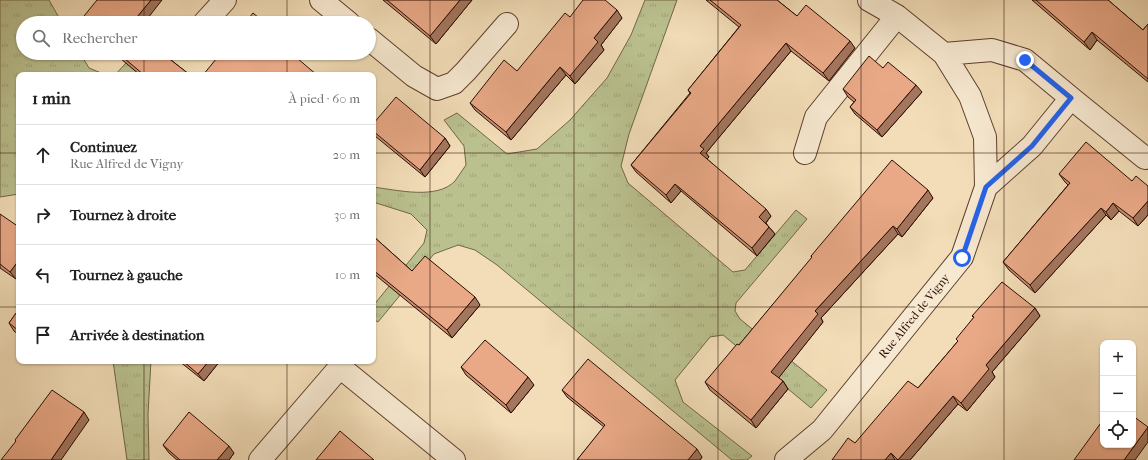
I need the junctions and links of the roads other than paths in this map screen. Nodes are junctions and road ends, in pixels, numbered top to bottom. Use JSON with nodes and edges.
{"nodes":[{"id":1,"x":225,"y":0,"type":"edge"},
{"id":2,"x":321,"y":0,"type":"edge"},
{"id":3,"x":869,"y":0,"type":"edge"},
{"id":4,"x":210,"y":16,"type":"edge"},
{"id":5,"x":340,"y":16,"type":"edge"},
{"id":6,"x":896,"y":16,"type":"junction"},
{"id":7,"x":507,"y":24,"type":"dead end"},
{"id":8,"x":376,"y":45,"type":"edge"},
{"id":9,"x":944,"y":54,"type":"junction"},
{"id":10,"x":1071,"y":98,"type":"junction"},
{"id":11,"x":805,"y":153,"type":"dead end"},
{"id":12,"x":1145,"y":158,"type":"dead end"},
{"id":13,"x":986,"y":187,"type":"junction"},
{"id":14,"x":260,"y":460,"type":"edge"},
{"id":15,"x":454,"y":460,"type":"edge"},
{"id":16,"x":786,"y":460,"type":"edge"}],
"edges":[{"from":1,"to":4,"type":"street"},
{"from":2,"to":5,"type":"street"},
{"from":3,"to":6,"type":"street","name":"Rue Alfred de Vigny"},
{"from":6,"to":9,"type":"street","name":"Rue Alfred de Vigny"},
{"from":6,"to":11,"type":"street"},
{"from":7,"to":8,"type":"street"},
{"from":9,"to":10,"type":"street"},
{"from":9,"to":13,"type":"street","name":"Rue Alfred de Vigny"},
{"from":10,"to":12,"type":"street"},
{"from":10,"to":13,"type":"street"},
{"from":13,"to":16,"type":"street","name":"Rue Alfred de Vigny"},
{"from":14,"to":15,"type":"street"}]}
